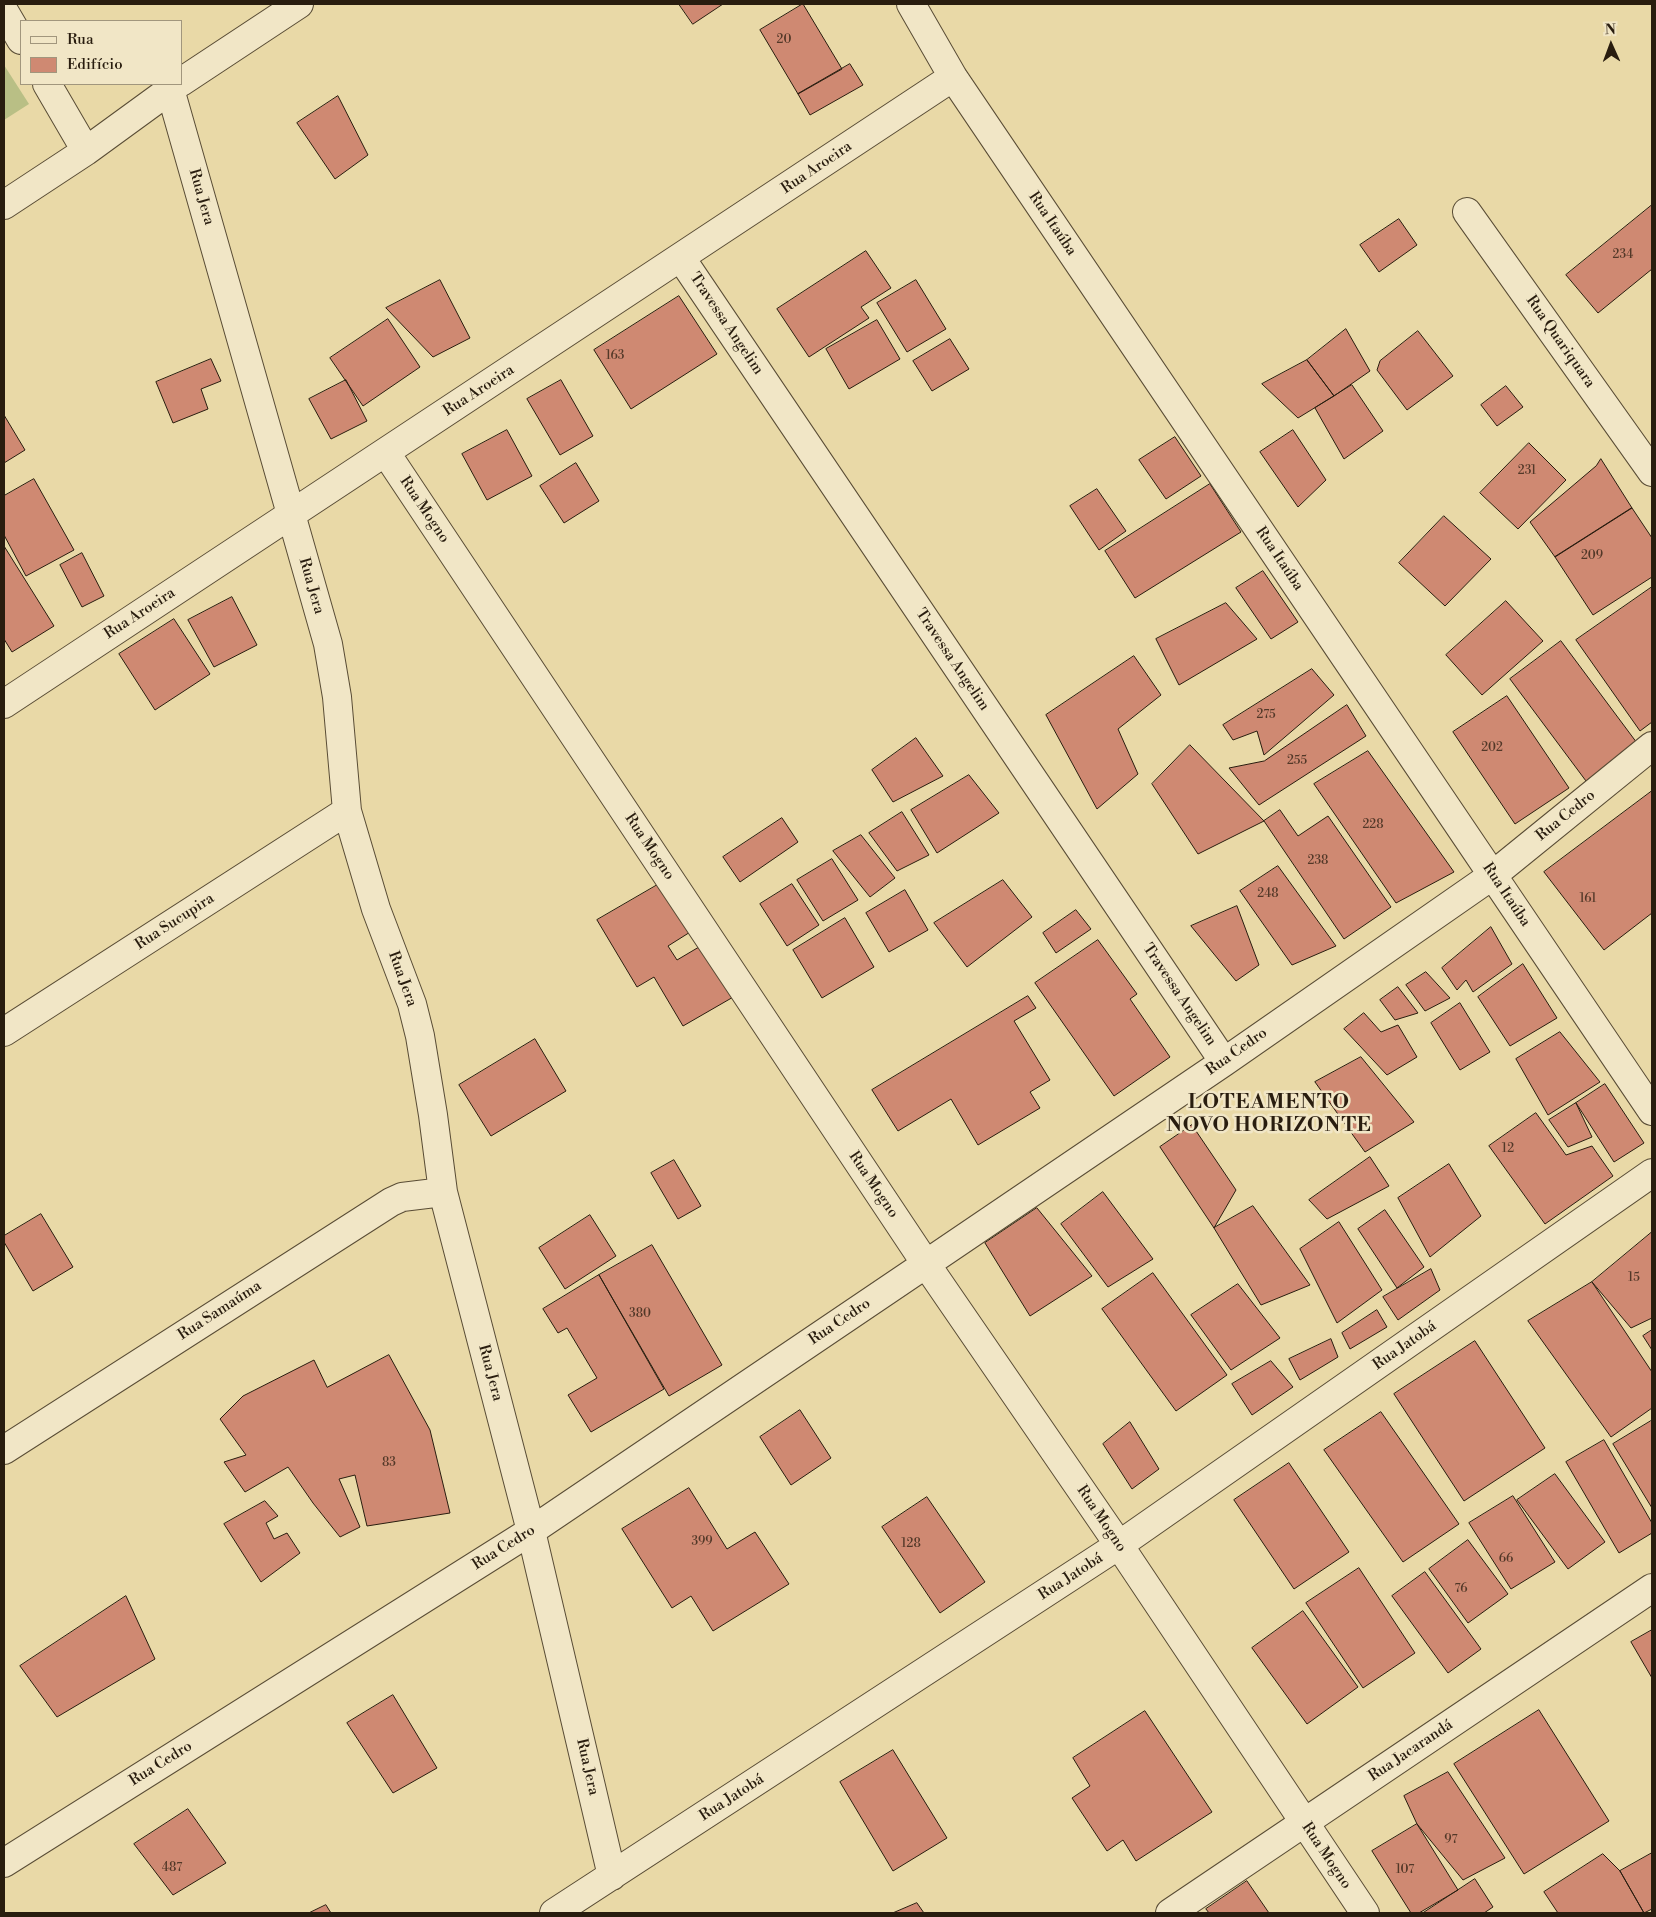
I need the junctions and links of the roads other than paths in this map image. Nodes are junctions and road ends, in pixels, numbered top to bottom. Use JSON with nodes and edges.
{"nodes":[{"id":1,"x":299,"y":4,"type":"edge"},
{"id":2,"x":911,"y":4,"type":"edge"},
{"id":3,"x":4,"y":11,"type":"edge"},
{"id":4,"x":20,"y":38,"type":"edge"},
{"id":5,"x":953,"y":77,"type":"junction"},
{"id":6,"x":182,"y":82,"type":"edge"},
{"id":7,"x":48,"y":85,"type":"edge"},
{"id":8,"x":177,"y":85,"type":"edge"},
{"id":9,"x":86,"y":151,"type":"junction"},
{"id":10,"x":4,"y":205,"type":"edge"},
{"id":11,"x":1467,"y":212,"type":"dead end"},
{"id":12,"x":681,"y":258,"type":"junction"},
{"id":13,"x":386,"y":453,"type":"junction"},
{"id":14,"x":1652,"y":472,"type":"edge"},
{"id":15,"x":291,"y":514,"type":"junction"},
{"id":16,"x":4,"y":704,"type":"edge"},
{"id":17,"x":1652,"y":746,"type":"edge"},
{"id":18,"x":346,"y":811,"type":"junction"},
{"id":19,"x":1493,"y":875,"type":"junction"},
{"id":20,"x":4,"y":1032,"type":"edge"},
{"id":21,"x":1224,"y":1062,"type":"junction"},
{"id":22,"x":1652,"y":1111,"type":"edge"},
{"id":23,"x":1652,"y":1173,"type":"edge"},
{"id":24,"x":443,"y":1192,"type":"junction"},
{"id":25,"x":926,"y":1264,"type":"junction"},
{"id":26,"x":4,"y":1450,"type":"edge"},
{"id":27,"x":532,"y":1531,"type":"junction"},
{"id":28,"x":1119,"y":1545,"type":"junction"},
{"id":29,"x":1652,"y":1588,"type":"edge"},
{"id":30,"x":1304,"y":1823,"type":"junction"},
{"id":31,"x":4,"y":1863,"type":"edge"},
{"id":32,"x":612,"y":1876,"type":"junction"},
{"id":33,"x":554,"y":1913,"type":"edge"},
{"id":34,"x":1170,"y":1913,"type":"edge"},
{"id":35,"x":1365,"y":1913,"type":"edge"}],
"edges":[{"from":1,"to":6,"type":"street"},
{"from":2,"to":5,"type":"street","name":"Rua Itaúba"},
{"from":3,"to":4,"type":"street"},
{"from":5,"to":12,"type":"street","name":"Rua Aroeira"},
{"from":5,"to":19,"type":"street","name":"Rua Itaúba"},
{"from":7,"to":9,"type":"street"},
{"from":8,"to":9,"type":"street"},
{"from":8,"to":15,"type":"street","name":"Rua Jera"},
{"from":9,"to":10,"type":"street"},
{"from":11,"to":14,"type":"street","name":"Rua Quariquara"},
{"from":12,"to":13,"type":"street","name":"Rua Aroeira"},
{"from":12,"to":21,"type":"street","name":"Travessa Angelim"},
{"from":13,"to":15,"type":"street","name":"Rua Aroeira"},
{"from":13,"to":25,"type":"street","name":"Rua Mogno"},
{"from":15,"to":16,"type":"street","name":"Rua Aroeira"},
{"from":15,"to":18,"type":"street","name":"Rua Jera"},
{"from":17,"to":19,"type":"street","name":"Rua Cedro"},
{"from":18,"to":20,"type":"street","name":"Rua Sucupira"},
{"from":18,"to":24,"type":"street","name":"Rua Jera"},
{"from":19,"to":21,"type":"street","name":"Rua Cedro"},
{"from":19,"to":22,"type":"street","name":"Rua Itaúba"},
{"from":21,"to":25,"type":"street","name":"Rua Cedro"},
{"from":23,"to":28,"type":"street","name":"Rua Jatobá"},
{"from":24,"to":26,"type":"street","name":"Rua Samaúma"},
{"from":24,"to":27,"type":"street","name":"Rua Jera"},
{"from":25,"to":27,"type":"street","name":"Rua Cedro"},
{"from":25,"to":28,"type":"street","name":"Rua Mogno"},
{"from":27,"to":31,"type":"street","name":"Rua Cedro"},
{"from":27,"to":32,"type":"street","name":"Rua Jera"},
{"from":28,"to":30,"type":"street","name":"Rua Mogno"},
{"from":28,"to":32,"type":"street","name":"Rua Jatobá"},
{"from":29,"to":30,"type":"street","name":"Rua Jacarandá"},
{"from":30,"to":34,"type":"street","name":"Rua Jacarandá"},
{"from":30,"to":35,"type":"street","name":"Rua Mogno"},
{"from":32,"to":33,"type":"street","name":"Rua Jatobá"}]}
